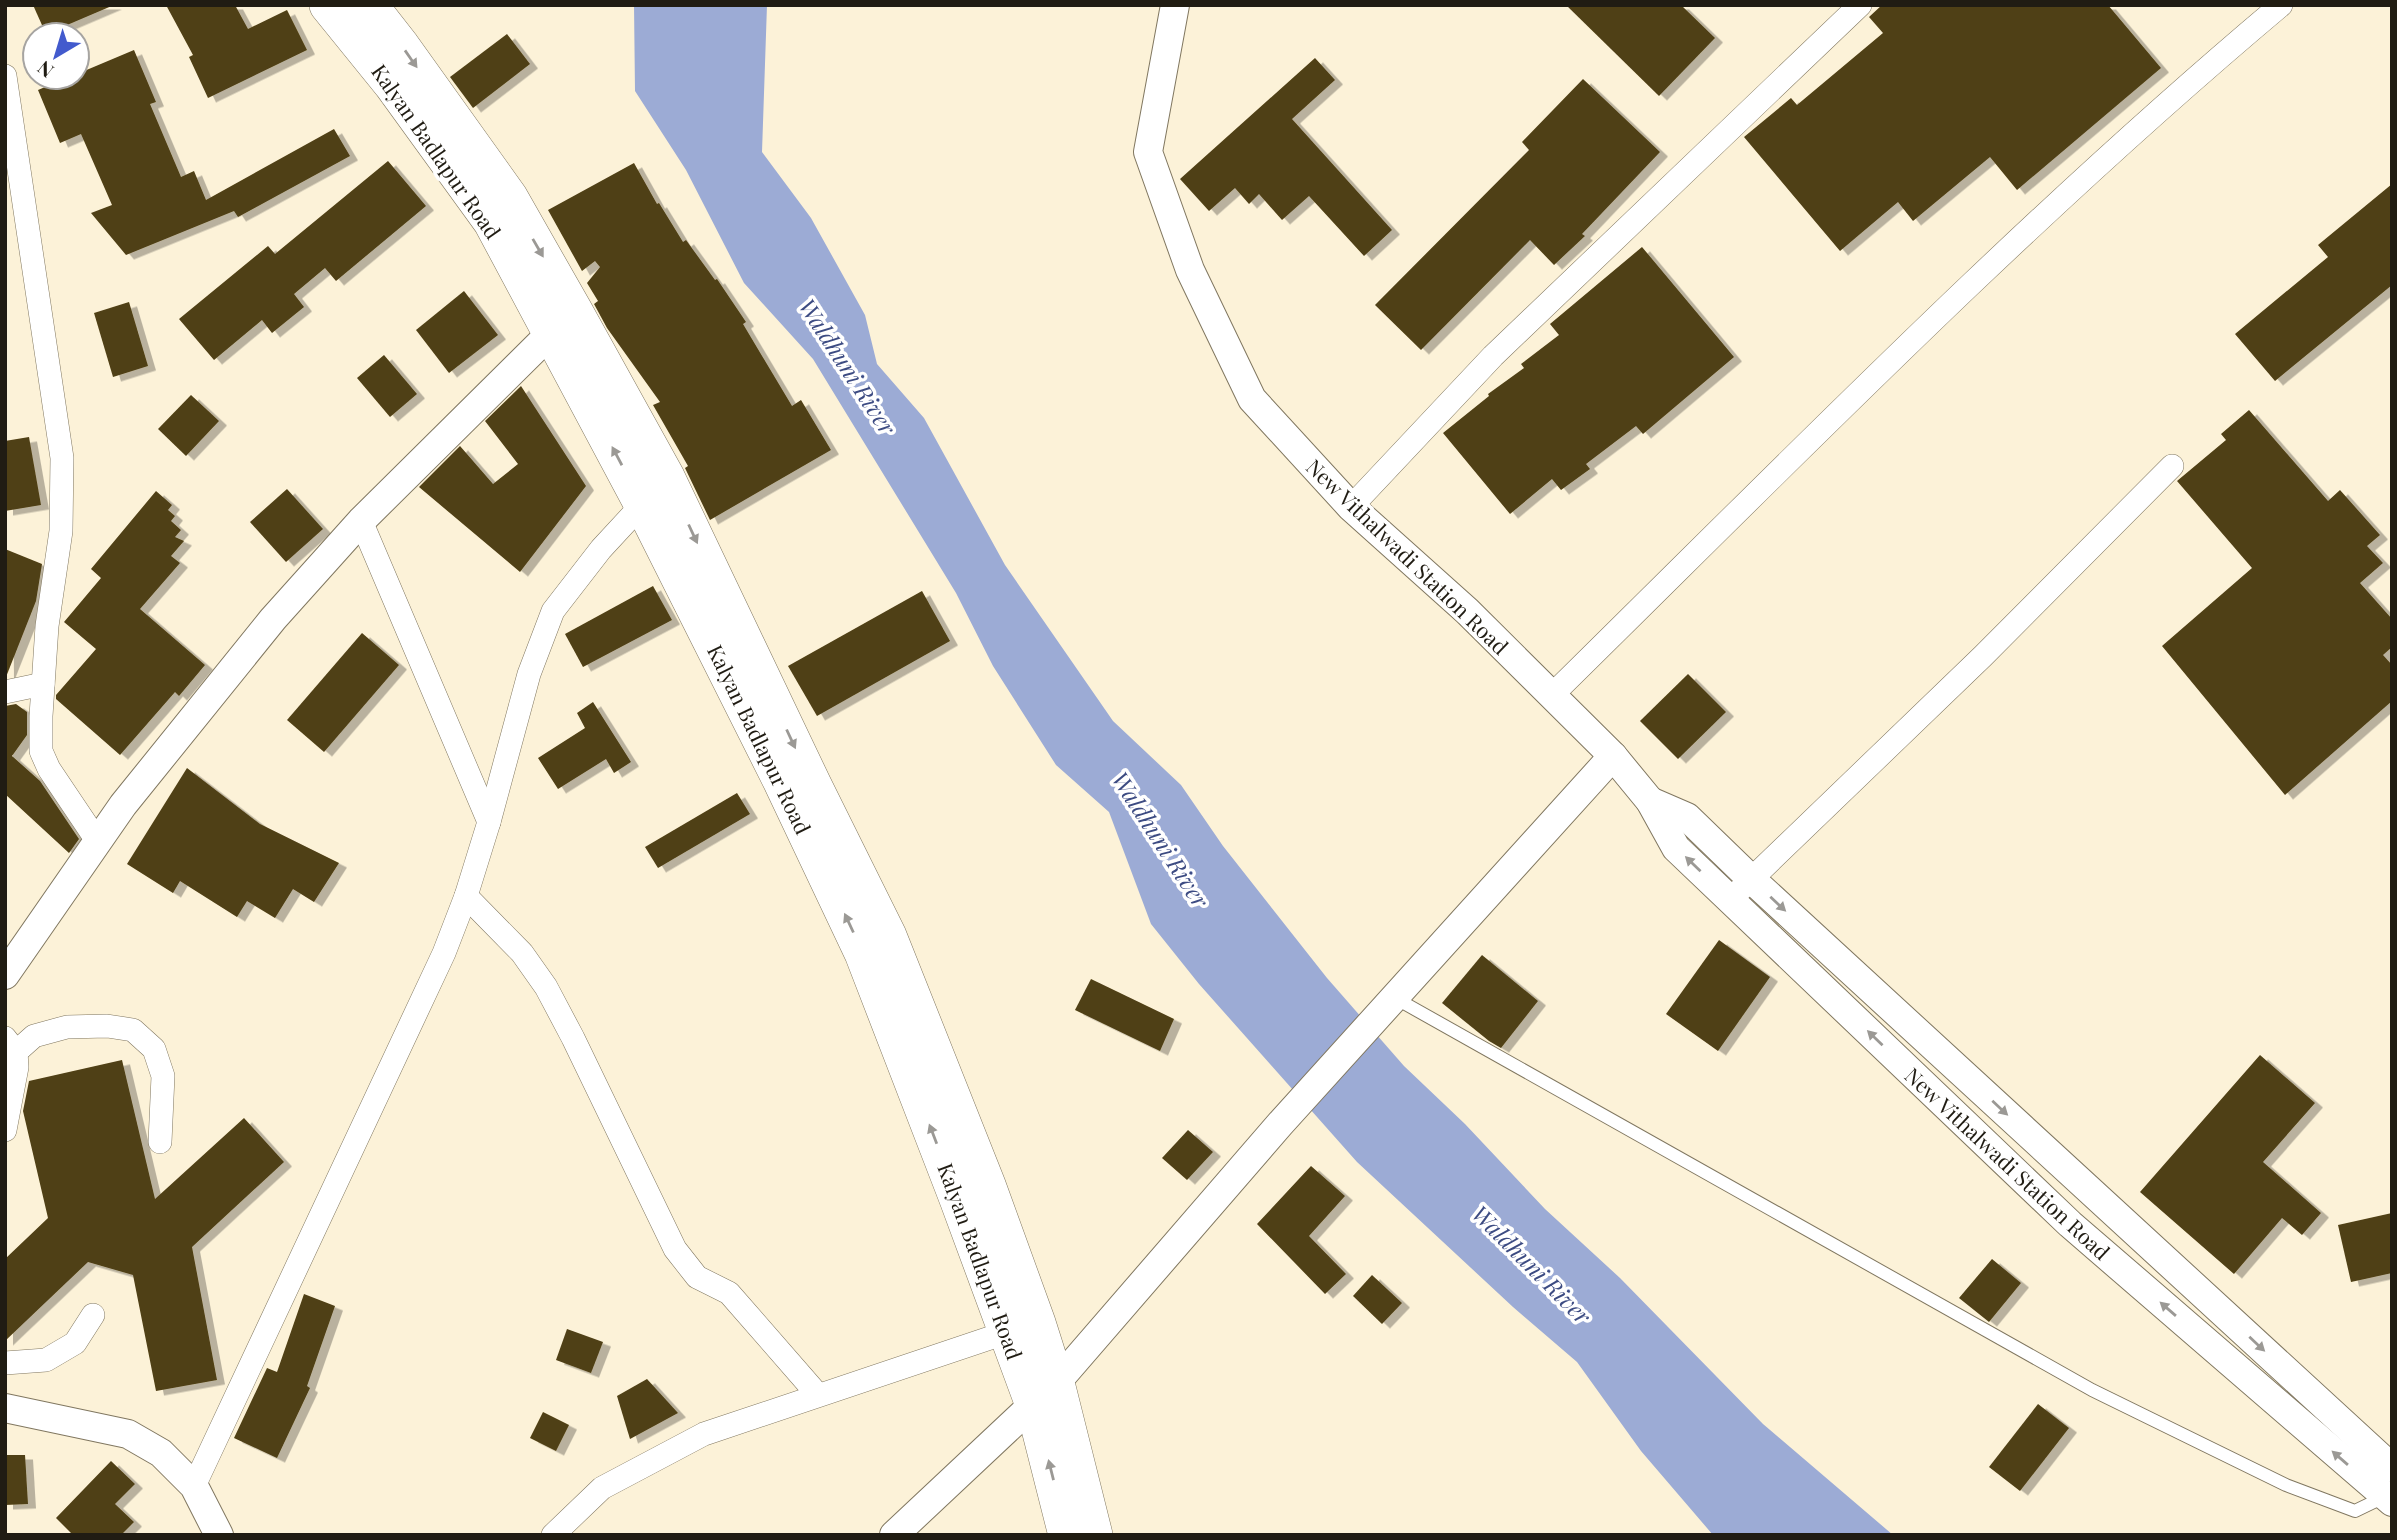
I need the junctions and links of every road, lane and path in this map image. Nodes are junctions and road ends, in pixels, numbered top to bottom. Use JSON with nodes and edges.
{"nodes":[{"id":1,"x":328,"y":5,"type":"edge"},
{"id":2,"x":369,"y":5,"type":"edge"},
{"id":3,"x":1175,"y":5,"type":"edge"},
{"id":4,"x":1860,"y":5,"type":"edge"},
{"id":5,"x":2281,"y":5,"type":"edge"},
{"id":6,"x":5,"y":76,"type":"edge"},
{"id":7,"x":562,"y":322,"type":"junction"},
{"id":8,"x":2172,"y":466,"type":"dead end"},
{"id":9,"x":666,"y":477,"type":"junction"},
{"id":10,"x":643,"y":505,"type":"junction"},
{"id":11,"x":1351,"y":507,"type":"junction"},
{"id":12,"x":361,"y":521,"type":"junction"},
{"id":13,"x":43,"y":684,"type":"junction"},
{"id":14,"x":5,"y":692,"type":"edge"},
{"id":15,"x":1552,"y":695,"type":"junction"},
{"id":16,"x":1613,"y":756,"type":"junction"},
{"id":17,"x":1650,"y":801,"type":"junction"},
{"id":18,"x":489,"y":822,"type":"junction"},
{"id":19,"x":98,"y":842,"type":"junction"},
{"id":20,"x":1750,"y":878,"type":"junction"},
{"id":21,"x":466,"y":896,"type":"junction"},
{"id":22,"x":1731,"y":901,"type":"junction"},
{"id":23,"x":5,"y":975,"type":"edge"},
{"id":24,"x":1390,"y":1004,"type":"junction"},
{"id":25,"x":10,"y":1045,"type":"edge"},
{"id":26,"x":1972,"y":1082,"type":"junction"},
{"id":27,"x":1950,"y":1110,"type":"junction"},
{"id":28,"x":5,"y":1130,"type":"edge"},
{"id":29,"x":160,"y":1142,"type":"dead end"},
{"id":30,"x":93,"y":1315,"type":"dead end"},
{"id":31,"x":1022,"y":1327,"type":"junction"},
{"id":32,"x":5,"y":1363,"type":"edge"},
{"id":33,"x":1045,"y":1394,"type":"junction"},
{"id":34,"x":818,"y":1395,"type":"junction"},
{"id":35,"x":5,"y":1408,"type":"edge"},
{"id":36,"x":2392,"y":1468,"type":"edge"},
{"id":37,"x":194,"y":1486,"type":"junction"},
{"id":38,"x":2390,"y":1497,"type":"edge"},
{"id":39,"x":219,"y":1535,"type":"edge"},
{"id":40,"x":553,"y":1535,"type":"edge"},
{"id":41,"x":894,"y":1535,"type":"edge"},
{"id":42,"x":1067,"y":1535,"type":"edge"},
{"id":43,"x":1094,"y":1535,"type":"edge"}],
"edges":[{"from":1,"to":7,"type":"main road","name":"Kalyan Badlapur Road"},
{"from":2,"to":7,"type":"main road","name":"Kalyan Badlapur Road","one_way":true},
{"from":3,"to":11,"type":"street","name":"New Vithalwadi Station Road"},
{"from":4,"to":11,"type":"street"},
{"from":5,"to":15,"type":"street"},
{"from":6,"to":13,"type":"street"},
{"from":7,"to":9,"type":"main road","name":"Kalyan Badlapur Road"},
{"from":10,"to":7,"type":"main road","name":"Kalyan Badlapur Road","one_way":true},
{"from":7,"to":12,"type":"street"},
{"from":8,"to":20,"type":"street"},
{"from":9,"to":10,"type":"street"},
{"from":9,"to":31,"type":"main road","name":"Kalyan Badlapur Road","one_way":true},
{"from":10,"to":18,"type":"street"},
{"from":31,"to":10,"type":"main road","name":"Kalyan Badlapur Road","one_way":true},
{"from":11,"to":15,"type":"street","name":"New Vithalwadi Station Road"},
{"from":12,"to":18,"type":"street"},
{"from":12,"to":19,"type":"street"},
{"from":13,"to":14,"type":"street"},
{"from":13,"to":19,"type":"street"},
{"from":15,"to":16,"type":"street","name":"New Vithalwadi Station Road"},
{"from":16,"to":17,"type":"street","name":"New Vithalwadi Station Road"},
{"from":16,"to":24,"type":"street"},
{"from":17,"to":20,"type":"street","name":"New Vithalwadi Station Road"},
{"from":22,"to":17,"type":"street","name":"New Vithalwadi Station Road","one_way":true},
{"from":18,"to":21,"type":"street"},
{"from":19,"to":23,"type":"street"},
{"from":20,"to":22,"type":"street"},
{"from":20,"to":26,"type":"street","name":"New Vithalwadi Station Road","one_way":true},
{"from":21,"to":34,"type":"street"},
{"from":21,"to":37,"type":"street"},
{"from":27,"to":22,"type":"street","name":"New Vithalwadi Station Road","one_way":true},
{"from":24,"to":33,"type":"street"},
{"from":24,"to":38,"type":"lane"},
{"from":25,"to":28,"type":"street"},
{"from":25,"to":29,"type":"street"},
{"from":26,"to":27,"type":"street"},
{"from":26,"to":36,"type":"street","name":"New Vithalwadi Station Road","one_way":true},
{"from":38,"to":27,"type":"street","name":"New Vithalwadi Station Road","one_way":true},
{"from":30,"to":32,"type":"street"},
{"from":31,"to":33,"type":"main road","name":"Kalyan Badlapur Road"},
{"from":31,"to":34,"type":"street"},
{"from":33,"to":41,"type":"street"},
{"from":42,"to":33,"type":"main road","name":"Kalyan Badlapur Road","one_way":true},
{"from":33,"to":43,"type":"main road","name":"Kalyan Badlapur Road"},
{"from":34,"to":40,"type":"street"},
{"from":35,"to":37,"type":"street"},
{"from":37,"to":39,"type":"street"}]}
